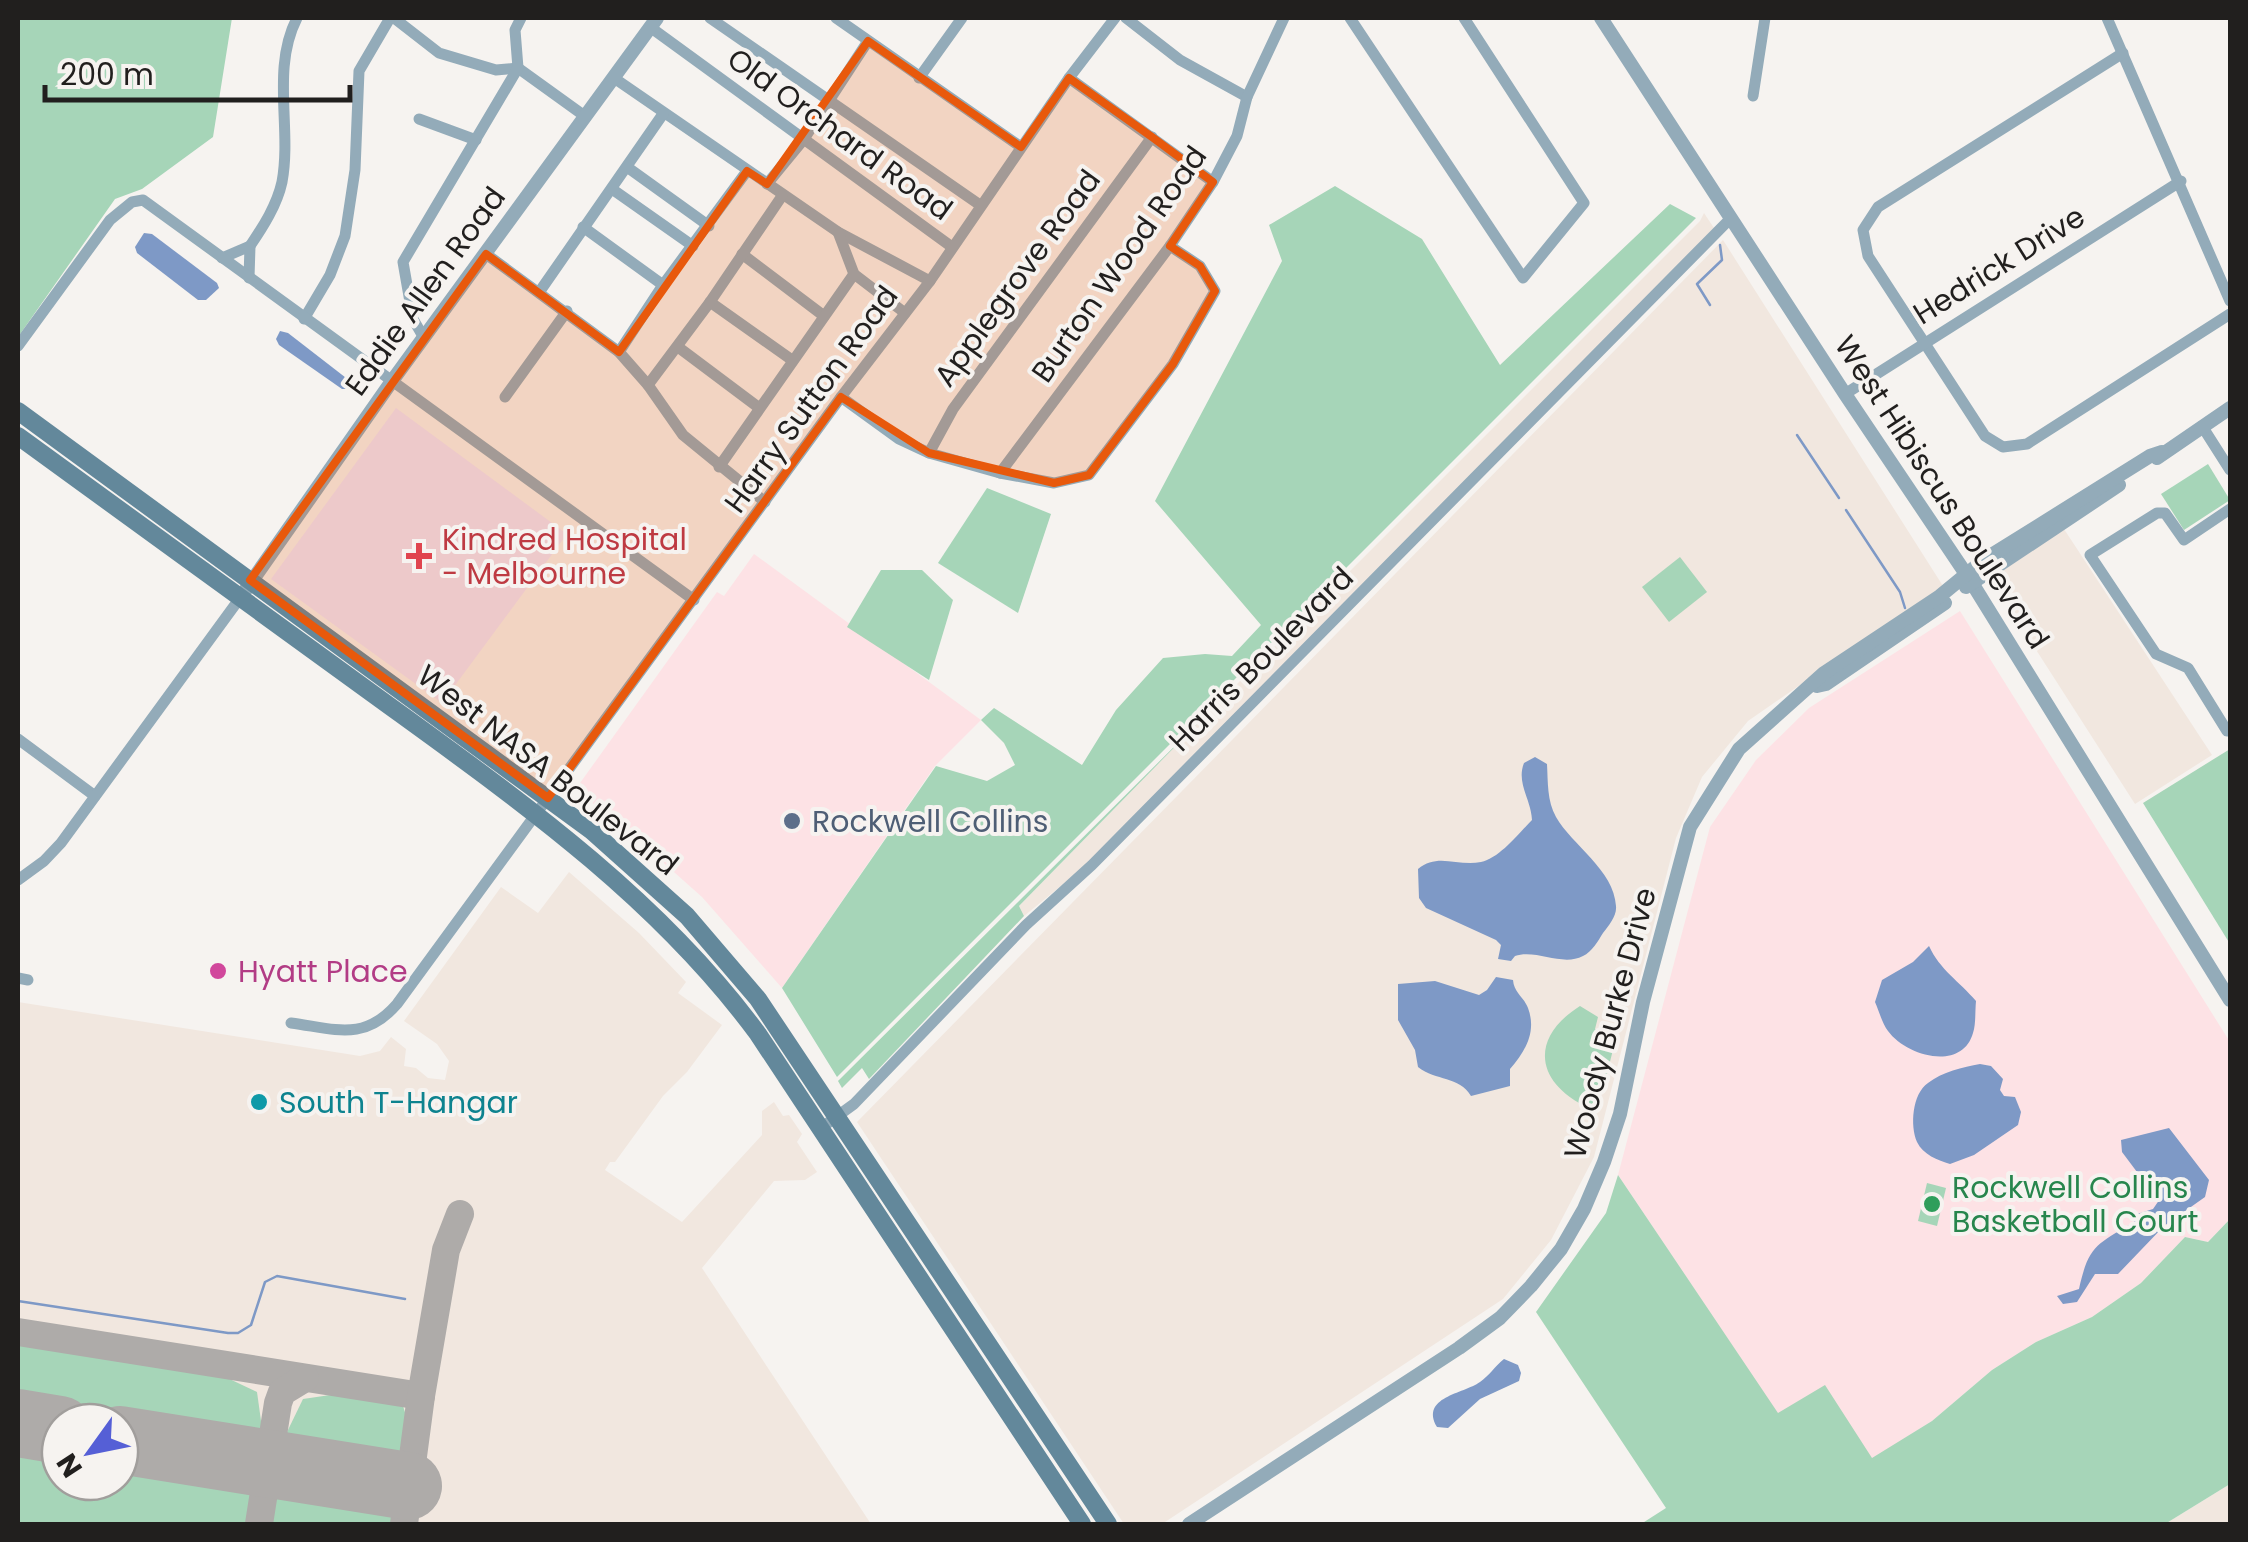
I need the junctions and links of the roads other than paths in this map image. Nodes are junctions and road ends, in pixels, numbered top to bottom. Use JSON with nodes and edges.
{"nodes":[{"id":1,"x":297,"y":18,"type":"edge"},
{"id":2,"x":392,"y":18,"type":"edge"},
{"id":3,"x":521,"y":18,"type":"edge"},
{"id":4,"x":710,"y":18,"type":"edge"},
{"id":5,"x":836,"y":18,"type":"edge"},
{"id":6,"x":962,"y":18,"type":"edge"},
{"id":7,"x":1114,"y":18,"type":"edge"},
{"id":8,"x":1126,"y":18,"type":"edge"},
{"id":9,"x":1284,"y":18,"type":"edge"},
{"id":10,"x":1350,"y":18,"type":"edge"},
{"id":11,"x":1464,"y":18,"type":"edge"},
{"id":12,"x":1601,"y":18,"type":"edge"},
{"id":13,"x":1765,"y":18,"type":"edge"},
{"id":14,"x":2107,"y":18,"type":"edge"},
{"id":15,"x":654,"y":22,"type":"edge"},
{"id":16,"x":868,"y":41,"type":"junction"},
{"id":17,"x":2122,"y":53,"type":"junction"},
{"id":18,"x":518,"y":68,"type":"junction"},
{"id":19,"x":614,"y":78,"type":"junction"},
{"id":20,"x":919,"y":78,"type":"junction"},
{"id":21,"x":1069,"y":78,"type":"junction"},
{"id":22,"x":1752,"y":96,"type":"dead end"},
{"id":23,"x":1246,"y":97,"type":"junction"},
{"id":24,"x":828,"y":102,"type":"junction"},
{"id":25,"x":663,"y":114,"type":"junction"},
{"id":26,"x":586,"y":116,"type":"junction"},
{"id":27,"x":419,"y":120,"type":"dead end"},
{"id":28,"x":1152,"y":137,"type":"junction"},
{"id":29,"x":804,"y":139,"type":"junction"},
{"id":30,"x":476,"y":140,"type":"junction"},
{"id":31,"x":1021,"y":147,"type":"junction"},
{"id":32,"x":627,"y":167,"type":"junction"},
{"id":33,"x":746,"y":172,"type":"junction"},
{"id":34,"x":2180,"y":180,"type":"junction"},
{"id":35,"x":1213,"y":182,"type":"junction"},
{"id":36,"x":767,"y":184,"type":"junction"},
{"id":37,"x":612,"y":189,"type":"junction"},
{"id":38,"x":782,"y":196,"type":"junction"},
{"id":39,"x":980,"y":205,"type":"junction"},
{"id":40,"x":1731,"y":218,"type":"junction"},
{"id":41,"x":708,"y":226,"type":"junction"},
{"id":42,"x":583,"y":227,"type":"junction"},
{"id":43,"x":838,"y":232,"type":"junction"},
{"id":44,"x":250,"y":246,"type":"junction"},
{"id":45,"x":693,"y":246,"type":"junction"},
{"id":46,"x":1170,"y":246,"type":"junction"},
{"id":47,"x":952,"y":247,"type":"junction"},
{"id":48,"x":486,"y":254,"type":"junction"},
{"id":49,"x":742,"y":254,"type":"junction"},
{"id":50,"x":222,"y":258,"type":"junction"},
{"id":51,"x":854,"y":274,"type":"junction"},
{"id":52,"x":248,"y":278,"type":"junction"},
{"id":53,"x":930,"y":281,"type":"junction"},
{"id":54,"x":662,"y":285,"type":"junction"},
{"id":55,"x":540,"y":292,"type":"junction"},
{"id":56,"x":2230,"y":301,"type":"edge"},
{"id":57,"x":710,"y":302,"type":"junction"},
{"id":58,"x":566,"y":311,"type":"junction"},
{"id":59,"x":905,"y":313,"type":"junction"},
{"id":60,"x":2230,"y":314,"type":"edge"},
{"id":61,"x":824,"y":316,"type":"junction"},
{"id":62,"x":304,"y":318,"type":"junction"},
{"id":63,"x":424,"y":338,"type":"junction"},
{"id":64,"x":1922,"y":343,"type":"junction"},
{"id":65,"x":18,"y":346,"type":"edge"},
{"id":66,"x":678,"y":347,"type":"junction"},
{"id":67,"x":618,"y":352,"type":"junction"},
{"id":68,"x":792,"y":360,"type":"junction"},
{"id":69,"x":392,"y":380,"type":"junction"},
{"id":70,"x":648,"y":385,"type":"junction"},
{"id":71,"x":1845,"y":394,"type":"junction"},
{"id":72,"x":505,"y":397,"type":"dead end"},
{"id":73,"x":840,"y":397,"type":"junction"},
{"id":74,"x":758,"y":407,"type":"junction"},
{"id":75,"x":2230,"y":408,"type":"edge"},
{"id":76,"x":18,"y":411,"type":"edge"},
{"id":77,"x":2202,"y":426,"type":"junction"},
{"id":78,"x":18,"y":436,"type":"edge"},
{"id":79,"x":929,"y":453,"type":"junction"},
{"id":80,"x":2229,"y":465,"type":"edge"},
{"id":81,"x":719,"y":466,"type":"junction"},
{"id":82,"x":1000,"y":473,"type":"junction"},
{"id":83,"x":765,"y":502,"type":"junction"},
{"id":84,"x":2230,"y":509,"type":"edge"},
{"id":85,"x":1969,"y":578,"type":"junction"},
{"id":86,"x":250,"y":580,"type":"junction"},
{"id":87,"x":240,"y":598,"type":"junction"},
{"id":88,"x":694,"y":600,"type":"junction"},
{"id":89,"x":2230,"y":731,"type":"edge"},
{"id":90,"x":18,"y":739,"type":"edge"},
{"id":91,"x":95,"y":796,"type":"junction"},
{"id":92,"x":548,"y":798,"type":"junction"},
{"id":93,"x":537,"y":816,"type":"junction"},
{"id":94,"x":18,"y":880,"type":"edge"},
{"id":95,"x":2230,"y":1000,"type":"edge"},
{"id":96,"x":292,"y":1023,"type":"dead end"},
{"id":97,"x":839,"y":1116,"type":"junction"},
{"id":98,"x":821,"y":1128,"type":"junction"},
{"id":99,"x":930,"y":1255,"type":"junction"},
{"id":100,"x":912,"y":1266,"type":"junction"},
{"id":101,"x":1082,"y":1524,"type":"edge"},
{"id":102,"x":1108,"y":1524,"type":"edge"},
{"id":103,"x":1189,"y":1524,"type":"edge"}],
"edges":[{"from":1,"to":44,"type":"street"},
{"from":2,"to":18,"type":"street"},
{"from":2,"to":62,"type":"street"},
{"from":3,"to":18,"type":"street"},
{"from":4,"to":24,"type":"street"},
{"from":5,"to":16,"type":"street"},
{"from":6,"to":20,"type":"street"},
{"from":7,"to":21,"type":"street","name":"Harry Sutton Road"},
{"from":8,"to":23,"type":"street"},
{"from":9,"to":23,"type":"street","name":"Burton Wood Road"},
{"from":10,"to":11,"type":"street"},
{"from":12,"to":40,"type":"street","name":"West Hibiscus Boulevard"},
{"from":13,"to":22,"type":"street"},
{"from":14,"to":17,"type":"street"},
{"from":15,"to":19,"type":"street","name":"Eddie Allen Road"},
{"from":15,"to":29,"type":"street","name":"Old Orchard Road"},
{"from":16,"to":20,"type":"street"},
{"from":16,"to":24,"type":"street"},
{"from":17,"to":34,"type":"street"},
{"from":17,"to":64,"type":"street"},
{"from":18,"to":26,"type":"street"},
{"from":18,"to":30,"type":"street"},
{"from":19,"to":25,"type":"street"},
{"from":19,"to":26,"type":"street","name":"Eddie Allen Road"},
{"from":20,"to":31,"type":"street"},
{"from":21,"to":28,"type":"street"},
{"from":21,"to":31,"type":"street","name":"Harry Sutton Road"},
{"from":23,"to":35,"type":"street","name":"Burton Wood Road"},
{"from":24,"to":29,"type":"street"},
{"from":24,"to":39,"type":"street"},
{"from":25,"to":32,"type":"street"},
{"from":25,"to":33,"type":"street"},
{"from":26,"to":48,"type":"street","name":"Eddie Allen Road"},
{"from":27,"to":30,"type":"street"},
{"from":28,"to":35,"type":"street"},
{"from":28,"to":79,"type":"street","name":"Applegrove Road"},
{"from":29,"to":36,"type":"street"},
{"from":29,"to":47,"type":"street","name":"Old Orchard Road"},
{"from":30,"to":63,"type":"street"},
{"from":31,"to":39,"type":"street","name":"Harry Sutton Road"},
{"from":32,"to":37,"type":"street"},
{"from":32,"to":41,"type":"street"},
{"from":33,"to":36,"type":"street"},
{"from":33,"to":41,"type":"street"},
{"from":34,"to":56,"type":"street"},
{"from":34,"to":64,"type":"street","name":"Hedrick Drive"},
{"from":35,"to":46,"type":"street","name":"Burton Wood Road"},
{"from":36,"to":38,"type":"street"},
{"from":37,"to":42,"type":"street"},
{"from":37,"to":45,"type":"street"},
{"from":38,"to":43,"type":"street"},
{"from":38,"to":49,"type":"street"},
{"from":39,"to":47,"type":"street","name":"Harry Sutton Road"},
{"from":40,"to":71,"type":"street","name":"West Hibiscus Boulevard"},
{"from":40,"to":97,"type":"street","name":"Harris Boulevard"},
{"from":41,"to":45,"type":"street"},
{"from":42,"to":54,"type":"street"},
{"from":42,"to":55,"type":"street"},
{"from":43,"to":51,"type":"street"},
{"from":43,"to":53,"type":"street"},
{"from":44,"to":50,"type":"street"},
{"from":44,"to":52,"type":"street"},
{"from":45,"to":54,"type":"street"},
{"from":46,"to":82,"type":"street","name":"Burton Wood Road"},
{"from":46,"to":82,"type":"street"},
{"from":47,"to":53,"type":"street","name":"Harry Sutton Road"},
{"from":48,"to":55,"type":"street"},
{"from":48,"to":63,"type":"street","name":"Eddie Allen Road"},
{"from":49,"to":57,"type":"street"},
{"from":49,"to":61,"type":"street"},
{"from":50,"to":52,"type":"street"},
{"from":50,"to":65,"type":"street"},
{"from":51,"to":59,"type":"street"},
{"from":51,"to":61,"type":"street"},
{"from":52,"to":62,"type":"street"},
{"from":53,"to":59,"type":"street","name":"Harry Sutton Road"},
{"from":54,"to":67,"type":"street"},
{"from":55,"to":58,"type":"street"},
{"from":57,"to":66,"type":"street"},
{"from":57,"to":68,"type":"street"},
{"from":58,"to":67,"type":"street"},
{"from":58,"to":72,"type":"street"},
{"from":59,"to":73,"type":"street","name":"Harry Sutton Road"},
{"from":60,"to":64,"type":"street"},
{"from":61,"to":68,"type":"street"},
{"from":62,"to":69,"type":"street"},
{"from":63,"to":69,"type":"street","name":"Eddie Allen Road"},
{"from":64,"to":71,"type":"street","name":"Hedrick Drive"},
{"from":66,"to":70,"type":"street"},
{"from":66,"to":74,"type":"street"},
{"from":67,"to":70,"type":"street"},
{"from":68,"to":74,"type":"street"},
{"from":69,"to":86,"type":"street","name":"Eddie Allen Road"},
{"from":69,"to":88,"type":"street"},
{"from":70,"to":81,"type":"street"},
{"from":71,"to":85,"type":"street","name":"West Hibiscus Boulevard"},
{"from":73,"to":79,"type":"street"},
{"from":73,"to":83,"type":"street","name":"Harry Sutton Road"},
{"from":74,"to":81,"type":"street"},
{"from":75,"to":77,"type":"street","name":"Woody Burke Drive"},
{"from":76,"to":86,"type":"main road","name":"West NASA Boulevard"},
{"from":77,"to":80,"type":"street"},
{"from":77,"to":85,"type":"street","name":"Woody Burke Drive"},
{"from":78,"to":87,"type":"main road","name":"West NASA Boulevard"},
{"from":79,"to":82,"type":"street"},
{"from":81,"to":83,"type":"street"},
{"from":83,"to":88,"type":"street","name":"Harry Sutton Road"},
{"from":84,"to":89,"type":"street"},
{"from":85,"to":95,"type":"street","name":"West Hibiscus Boulevard"},
{"from":85,"to":103,"type":"street","name":"Woody Burke Drive"},
{"from":86,"to":87,"type":"street","name":"Eddie Allen Road"},
{"from":86,"to":92,"type":"main road","name":"West NASA Boulevard"},
{"from":87,"to":91,"type":"street"},
{"from":87,"to":93,"type":"main road","name":"West NASA Boulevard"},
{"from":88,"to":92,"type":"street","name":"Harry Sutton Road"},
{"from":90,"to":91,"type":"street"},
{"from":91,"to":94,"type":"street"},
{"from":92,"to":93,"type":"street","name":"Harry Sutton Road"},
{"from":92,"to":97,"type":"main road","name":"West NASA Boulevard"},
{"from":93,"to":96,"type":"street","name":"Harry Sutton Road"},
{"from":93,"to":98,"type":"main road","name":"West NASA Boulevard"},
{"from":97,"to":98,"type":"street","name":"Harris Boulevard"},
{"from":97,"to":99,"type":"main road","name":"West NASA Boulevard"},
{"from":98,"to":100,"type":"main road","name":"West NASA Boulevard"},
{"from":99,"to":100,"type":"main road"},
{"from":99,"to":102,"type":"main road","name":"West NASA Boulevard"},
{"from":100,"to":101,"type":"main road","name":"West NASA Boulevard"}]}
